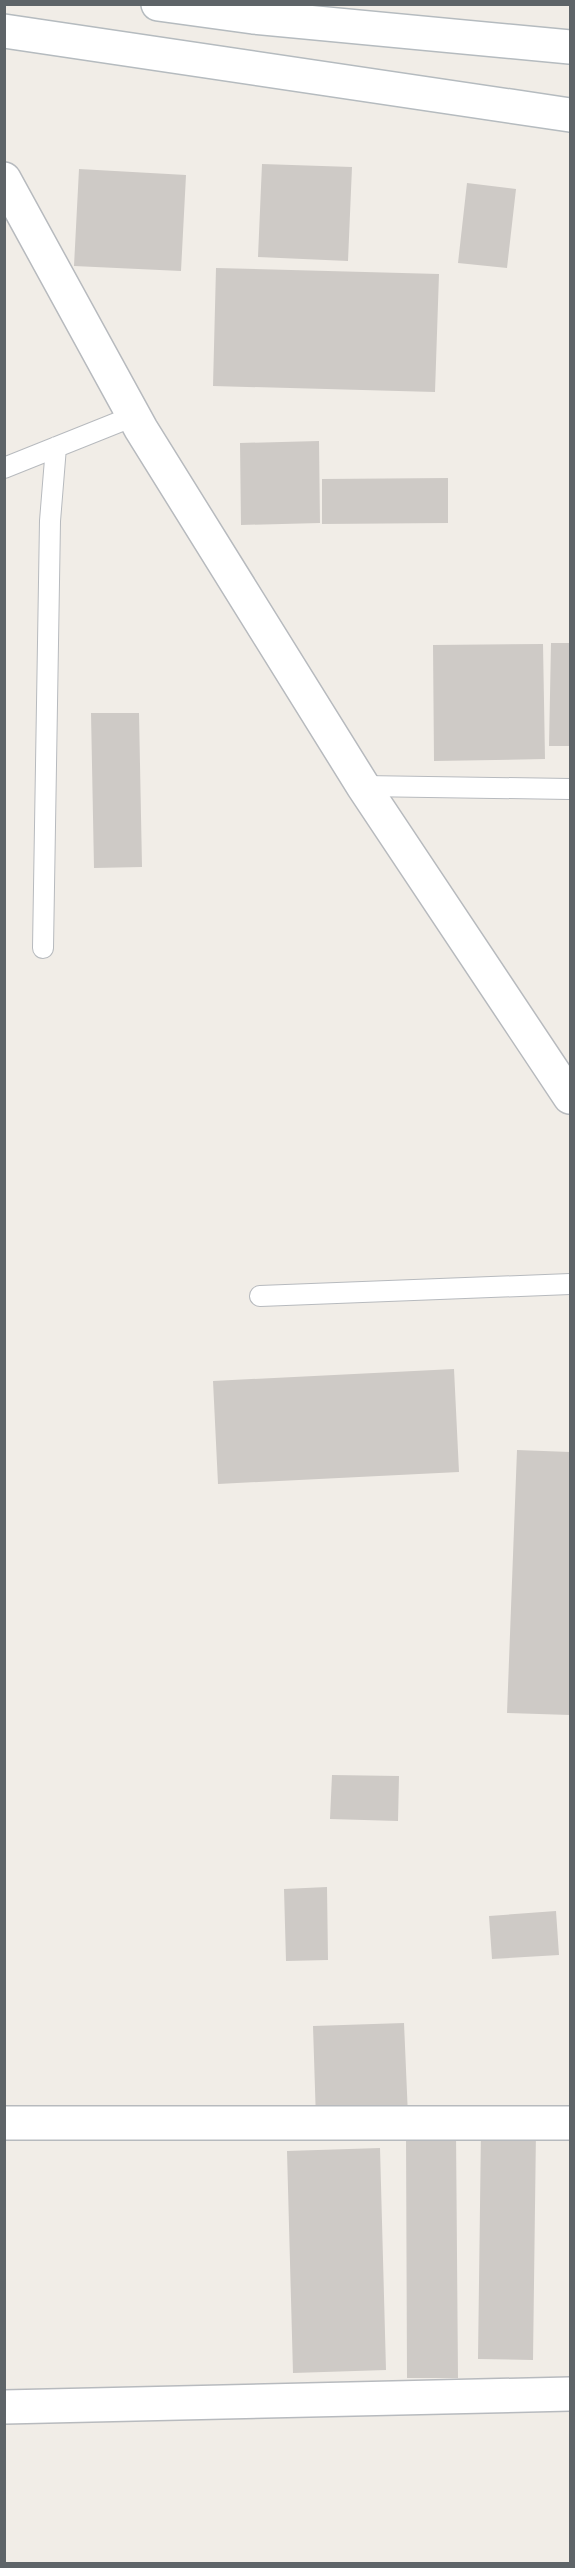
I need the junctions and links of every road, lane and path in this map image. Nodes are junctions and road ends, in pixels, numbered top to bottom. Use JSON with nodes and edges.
{"nodes":[{"id":1,"x":158,"y":4,"type":"edge"},
{"id":2,"x":287,"y":4,"type":"edge"},
{"id":3,"x":253,"y":18,"type":"junction"},
{"id":4,"x":4,"y":31,"type":"edge"},
{"id":5,"x":570,"y":47,"type":"edge"},
{"id":6,"x":570,"y":115,"type":"edge"},
{"id":7,"x":4,"y":179,"type":"edge"},
{"id":8,"x":134,"y":416,"type":"junction"},
{"id":9,"x":56,"y":447,"type":"junction"},
{"id":10,"x":4,"y":468,"type":"edge"},
{"id":11,"x":363,"y":786,"type":"junction"},
{"id":12,"x":570,"y":789,"type":"edge"},
{"id":13,"x":43,"y":948,"type":"dead end"},
{"id":14,"x":570,"y":1097,"type":"edge"},
{"id":15,"x":570,"y":1284,"type":"edge"},
{"id":16,"x":260,"y":1296,"type":"dead end"},
{"id":17,"x":4,"y":2123,"type":"edge"},
{"id":18,"x":570,"y":2123,"type":"edge"},
{"id":19,"x":570,"y":2394,"type":"edge"},
{"id":20,"x":4,"y":2408,"type":"edge"}],
"edges":[{"from":1,"to":3,"type":"street"},
{"from":2,"to":3,"type":"street"},
{"from":3,"to":5,"type":"street"},
{"from":4,"to":6,"type":"street"},
{"from":7,"to":8,"type":"street"},
{"from":8,"to":9,"type":"lane"},
{"from":8,"to":11,"type":"street"},
{"from":9,"to":10,"type":"lane"},
{"from":9,"to":13,"type":"lane"},
{"from":11,"to":12,"type":"lane"},
{"from":11,"to":14,"type":"street"},
{"from":15,"to":16,"type":"lane"},
{"from":17,"to":18,"type":"street"},
{"from":19,"to":20,"type":"street"}]}
